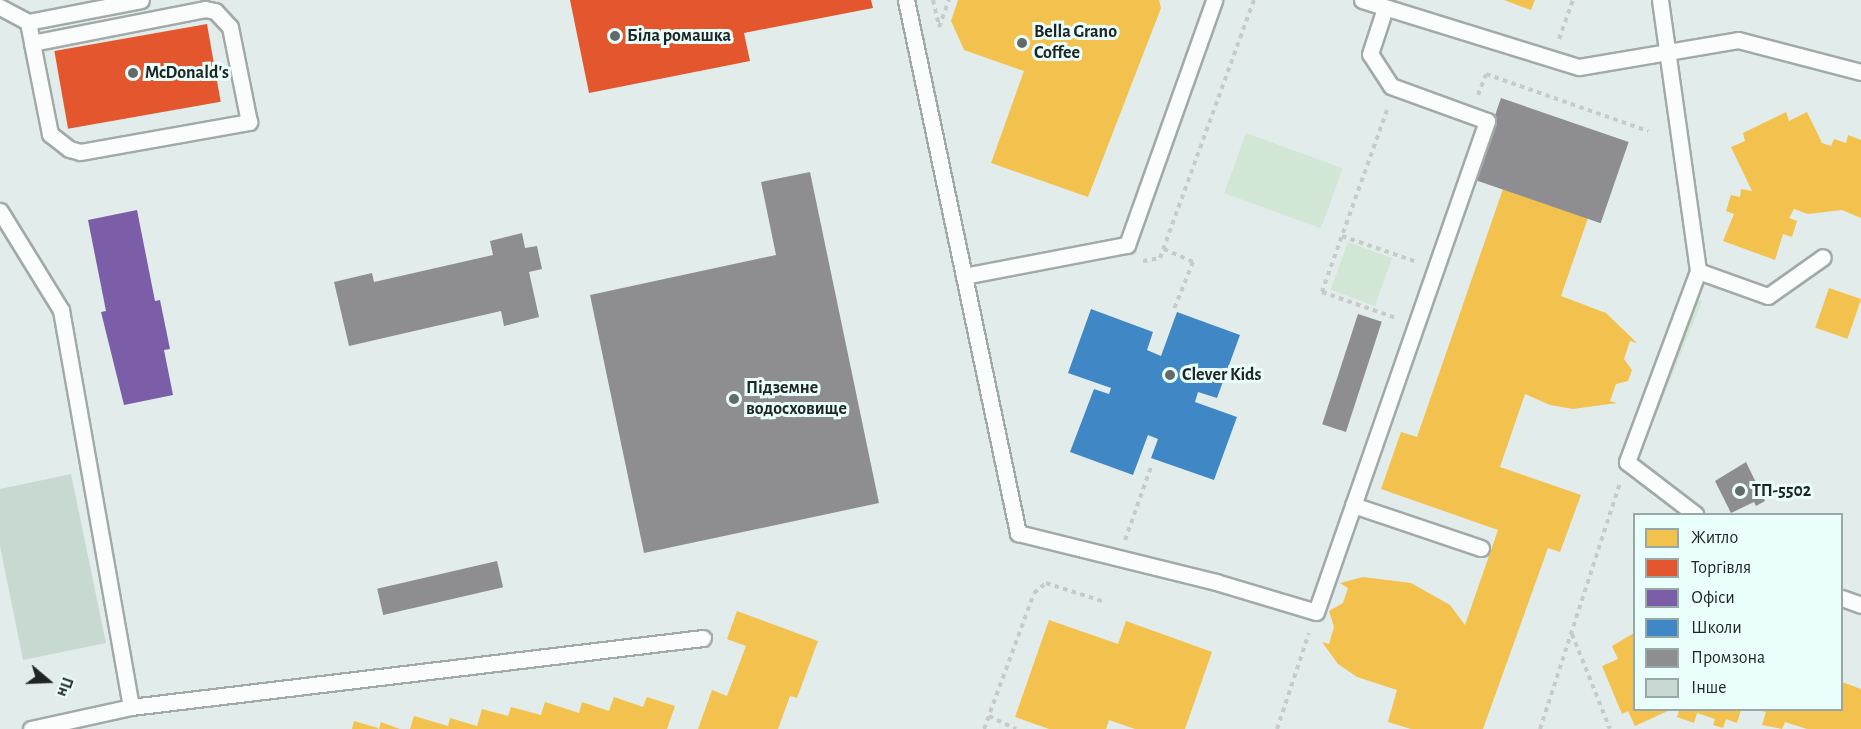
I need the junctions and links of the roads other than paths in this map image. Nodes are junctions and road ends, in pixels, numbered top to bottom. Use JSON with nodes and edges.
{"nodes":[{"id":1,"x":141,"y":0,"type":"edge"},
{"id":2,"x":906,"y":0,"type":"edge"},
{"id":3,"x":1214,"y":0,"type":"edge"},
{"id":4,"x":1362,"y":0,"type":"edge"},
{"id":5,"x":1660,"y":0,"type":"edge"},
{"id":6,"x":0,"y":7,"type":"edge"},
{"id":7,"x":1385,"y":8,"type":"junction"},
{"id":8,"x":28,"y":22,"type":"junction"},
{"id":9,"x":32,"y":43,"type":"junction"},
{"id":10,"x":1668,"y":49,"type":"junction"},
{"id":11,"x":1861,"y":72,"type":"edge"},
{"id":12,"x":0,"y":211,"type":"edge"},
{"id":13,"x":1823,"y":257,"type":"dead end"},
{"id":14,"x":1698,"y":271,"type":"junction"},
{"id":15,"x":964,"y":276,"type":"junction"},
{"id":16,"x":1353,"y":505,"type":"junction"},
{"id":17,"x":1694,"y":513,"type":"edge"},
{"id":18,"x":1481,"y":548,"type":"dead end"},
{"id":19,"x":1843,"y":598,"type":"edge"},
{"id":20,"x":1861,"y":605,"type":"edge"},
{"id":21,"x":703,"y":638,"type":"dead end"},
{"id":22,"x":130,"y":707,"type":"junction"},
{"id":23,"x":31,"y":729,"type":"edge"}],
"edges":[{"from":1,"to":8,"type":"lane"},
{"from":2,"to":15,"type":"lane"},
{"from":3,"to":15,"type":"lane"},
{"from":4,"to":7,"type":"lane"},
{"from":5,"to":10,"type":"lane"},
{"from":6,"to":8,"type":"lane"},
{"from":7,"to":10,"type":"lane"},
{"from":7,"to":16,"type":"lane"},
{"from":8,"to":9,"type":"lane"},
{"from":9,"to":9,"type":"lane"},
{"from":10,"to":11,"type":"lane"},
{"from":10,"to":14,"type":"lane"},
{"from":12,"to":22,"type":"lane"},
{"from":13,"to":14,"type":"lane"},
{"from":14,"to":17,"type":"lane"},
{"from":15,"to":16,"type":"lane"},
{"from":16,"to":18,"type":"lane"},
{"from":19,"to":20,"type":"lane"},
{"from":21,"to":22,"type":"lane"},
{"from":22,"to":23,"type":"lane"}]}
